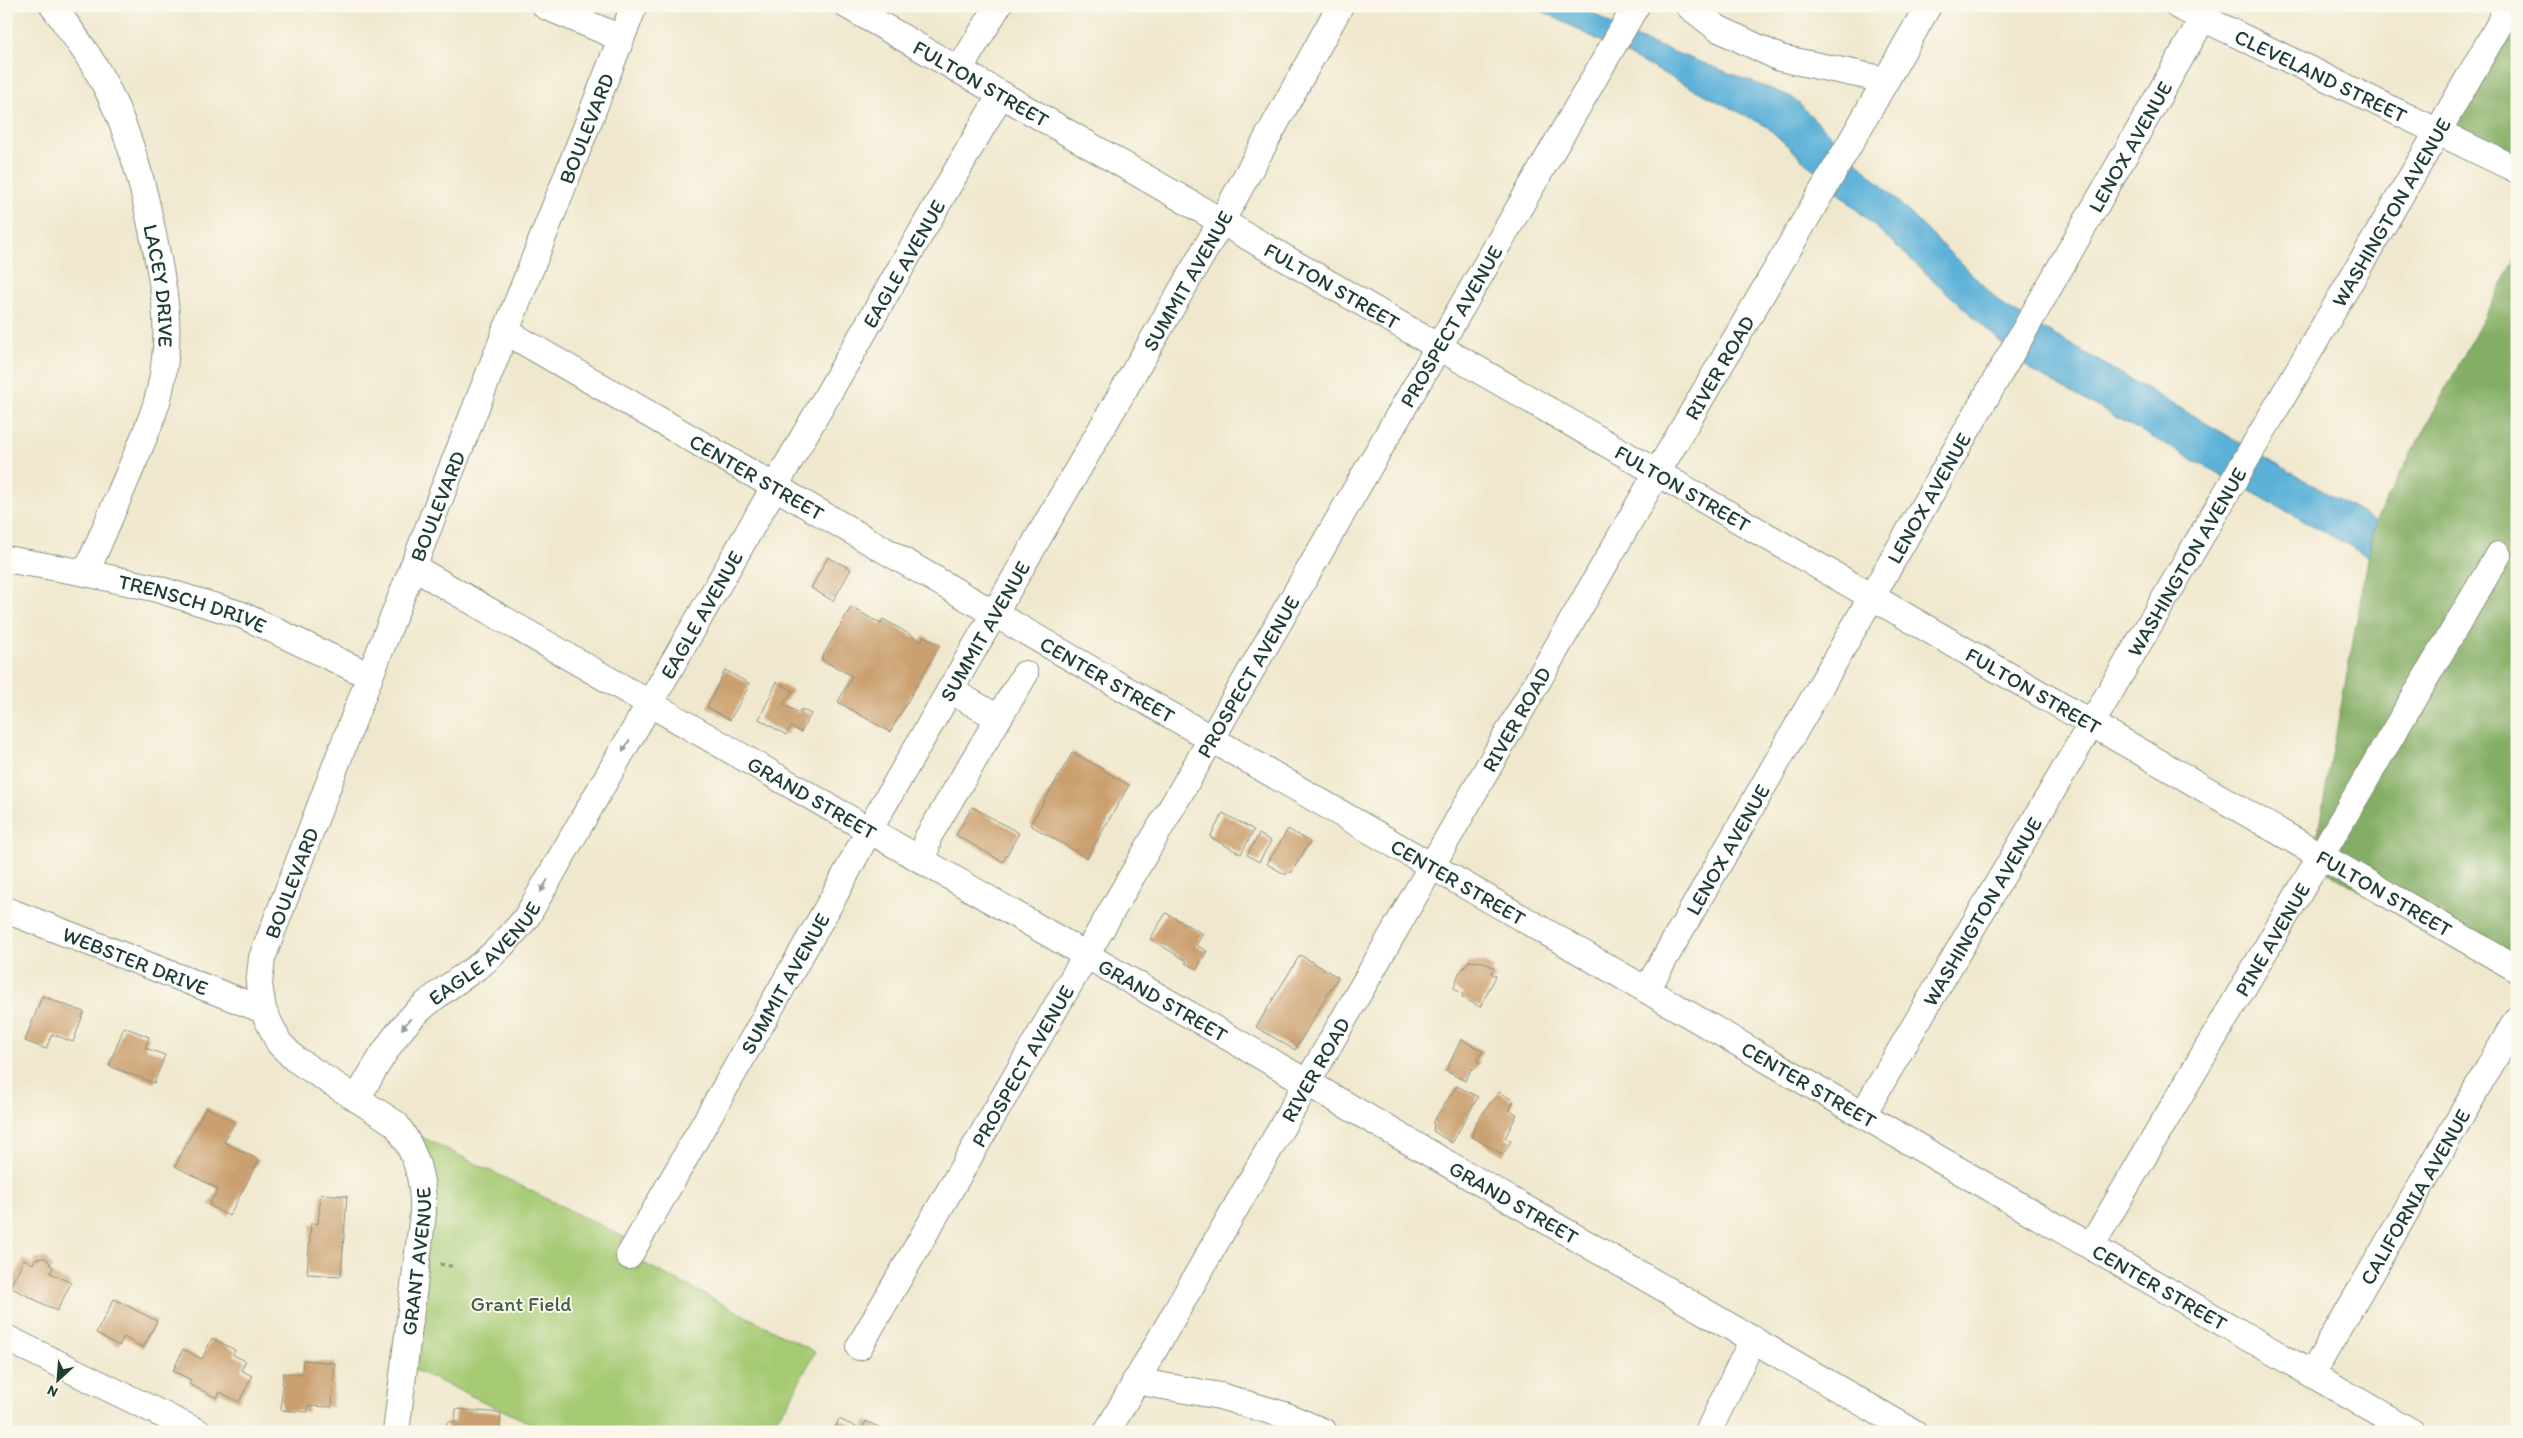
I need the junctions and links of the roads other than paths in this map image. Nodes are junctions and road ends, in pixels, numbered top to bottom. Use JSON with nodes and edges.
{"nodes":[{"id":1,"x":53,"y":6,"type":"edge"},
{"id":2,"x":545,"y":6,"type":"edge"},
{"id":3,"x":634,"y":6,"type":"edge"},
{"id":4,"x":848,"y":6,"type":"edge"},
{"id":5,"x":998,"y":6,"type":"edge"},
{"id":6,"x":1340,"y":6,"type":"edge"},
{"id":7,"x":1689,"y":6,"type":"edge"},
{"id":8,"x":1928,"y":6,"type":"edge"},
{"id":9,"x":2178,"y":6,"type":"edge"},
{"id":10,"x":2506,"y":6,"type":"edge"},
{"id":11,"x":2207,"y":12,"type":"edge"},
{"id":12,"x":1630,"y":16,"type":"edge"},
{"id":13,"x":621,"y":38,"type":"junction"},
{"id":14,"x":959,"y":70,"type":"junction"},
{"id":15,"x":1886,"y":80,"type":"junction"},
{"id":16,"x":1001,"y":94,"type":"junction"},
{"id":17,"x":2437,"y":133,"type":"junction"},
{"id":18,"x":2517,"y":170,"type":"edge"},
{"id":19,"x":1222,"y":222,"type":"junction"},
{"id":20,"x":505,"y":331,"type":"junction"},
{"id":21,"x":1438,"y":346,"type":"junction"},
{"id":22,"x":1657,"y":473,"type":"junction"},
{"id":23,"x":775,"y":487,"type":"junction"},
{"id":24,"x":2498,"y":555,"type":"dead end"},
{"id":25,"x":6,"y":559,"type":"edge"},
{"id":26,"x":413,"y":567,"type":"junction"},
{"id":27,"x":86,"y":573,"type":"junction"},
{"id":28,"x":1872,"y":597,"type":"junction"},
{"id":29,"x":995,"y":613,"type":"junction"},
{"id":30,"x":1025,"y":674,"type":"dead end"},
{"id":31,"x":370,"y":676,"type":"junction"},
{"id":32,"x":950,"y":690,"type":"junction"},
{"id":33,"x":650,"y":704,"type":"junction"},
{"id":34,"x":998,"y":718,"type":"junction"},
{"id":35,"x":2092,"y":724,"type":"junction"},
{"id":36,"x":1211,"y":738,"type":"junction"},
{"id":37,"x":869,"y":830,"type":"junction"},
{"id":38,"x":2321,"y":856,"type":"junction"},
{"id":39,"x":924,"y":861,"type":"junction"},
{"id":40,"x":1431,"y":865,"type":"junction"},
{"id":41,"x":6,"y":910,"type":"edge"},
{"id":42,"x":1086,"y":955,"type":"junction"},
{"id":43,"x":2517,"y":969,"type":"edge"},
{"id":44,"x":1646,"y":990,"type":"junction"},
{"id":45,"x":263,"y":1010,"type":"junction"},
{"id":46,"x":2517,"y":1019,"type":"edge"},
{"id":47,"x":1307,"y":1082,"type":"junction"},
{"id":48,"x":357,"y":1098,"type":"junction"},
{"id":49,"x":1863,"y":1114,"type":"junction"},
{"id":50,"x":2092,"y":1246,"type":"junction"},
{"id":51,"x":629,"y":1256,"type":"dead end"},
{"id":52,"x":6,"y":1338,"type":"edge"},
{"id":53,"x":1753,"y":1339,"type":"junction"},
{"id":54,"x":859,"y":1348,"type":"dead end"},
{"id":55,"x":2312,"y":1374,"type":"junction"},
{"id":56,"x":1136,"y":1381,"type":"junction"},
{"id":57,"x":198,"y":1432,"type":"edge"},
{"id":58,"x":396,"y":1432,"type":"edge"},
{"id":59,"x":1107,"y":1432,"type":"edge"},
{"id":60,"x":1324,"y":1432,"type":"edge"},
{"id":61,"x":1708,"y":1432,"type":"edge"},
{"id":62,"x":1913,"y":1432,"type":"edge"},
{"id":63,"x":2412,"y":1432,"type":"edge"}],
"edges":[{"from":1,"to":27,"type":"street","name":"LACEY DRIVE"},
{"from":2,"to":13,"type":"street"},
{"from":3,"to":13,"type":"street","name":"BOULEVARD"},
{"from":4,"to":14,"type":"street","name":"FULTON STREET"},
{"from":5,"to":14,"type":"street"},
{"from":6,"to":19,"type":"street","name":"SUMMIT AVENUE"},
{"from":7,"to":15,"type":"street"},
{"from":8,"to":15,"type":"street","name":"RIVER ROAD"},
{"from":9,"to":11,"type":"street","name":"CLEVELAND STREET"},
{"from":10,"to":17,"type":"street","name":"WASHINGTON AVENUE"},
{"from":11,"to":17,"type":"street","name":"CLEVELAND STREET"},
{"from":11,"to":28,"type":"street","name":"LENOX AVENUE"},
{"from":12,"to":21,"type":"street","name":"PROSPECT AVENUE"},
{"from":13,"to":20,"type":"street","name":"BOULEVARD"},
{"from":14,"to":16,"type":"street","name":"FULTON STREET"},
{"from":15,"to":22,"type":"street","name":"RIVER ROAD"},
{"from":16,"to":19,"type":"street","name":"FULTON STREET"},
{"from":16,"to":23,"type":"street","name":"EAGLE AVENUE"},
{"from":17,"to":18,"type":"street","name":"CLEVELAND STREET"},
{"from":17,"to":35,"type":"street","name":"WASHINGTON AVENUE"},
{"from":19,"to":21,"type":"street","name":"FULTON STREET"},
{"from":19,"to":29,"type":"street","name":"SUMMIT AVENUE"},
{"from":20,"to":23,"type":"street","name":"CENTER STREET"},
{"from":20,"to":26,"type":"street","name":"BOULEVARD"},
{"from":21,"to":22,"type":"street","name":"FULTON STREET"},
{"from":21,"to":36,"type":"street","name":"PROSPECT AVENUE"},
{"from":22,"to":28,"type":"street","name":"FULTON STREET"},
{"from":22,"to":40,"type":"street","name":"RIVER ROAD"},
{"from":23,"to":29,"type":"street","name":"CENTER STREET"},
{"from":23,"to":33,"type":"street","name":"EAGLE AVENUE"},
{"from":24,"to":38,"type":"street","name":"PINE AVENUE"},
{"from":25,"to":27,"type":"street","name":"TRENSCH DRIVE"},
{"from":26,"to":31,"type":"street","name":"BOULEVARD"},
{"from":26,"to":33,"type":"street","name":"GRAND STREET"},
{"from":27,"to":31,"type":"street","name":"TRENSCH DRIVE"},
{"from":28,"to":35,"type":"street","name":"FULTON STREET"},
{"from":28,"to":44,"type":"street","name":"LENOX AVENUE"},
{"from":29,"to":32,"type":"street","name":"SUMMIT AVENUE"},
{"from":29,"to":36,"type":"street","name":"CENTER STREET"},
{"from":30,"to":34,"type":"street"},
{"from":31,"to":45,"type":"street","name":"BOULEVARD"},
{"from":32,"to":34,"type":"street"},
{"from":32,"to":37,"type":"street","name":"SUMMIT AVENUE"},
{"from":33,"to":37,"type":"street","name":"GRAND STREET"},
{"from":33,"to":48,"type":"street","name":"EAGLE AVENUE","one_way":true},
{"from":34,"to":39,"type":"street"},
{"from":35,"to":38,"type":"street","name":"FULTON STREET"},
{"from":35,"to":49,"type":"street","name":"WASHINGTON AVENUE"},
{"from":36,"to":40,"type":"street","name":"CENTER STREET"},
{"from":36,"to":42,"type":"street","name":"PROSPECT AVENUE"},
{"from":37,"to":39,"type":"street","name":"GRAND STREET"},
{"from":37,"to":51,"type":"street","name":"SUMMIT AVENUE"},
{"from":38,"to":43,"type":"street","name":"FULTON STREET"},
{"from":38,"to":50,"type":"street","name":"PINE AVENUE"},
{"from":39,"to":42,"type":"street","name":"GRAND STREET"},
{"from":40,"to":44,"type":"street","name":"CENTER STREET"},
{"from":40,"to":47,"type":"street","name":"RIVER ROAD"},
{"from":41,"to":45,"type":"street","name":"WEBSTER DRIVE"},
{"from":42,"to":47,"type":"street","name":"GRAND STREET"},
{"from":42,"to":54,"type":"street","name":"PROSPECT AVENUE"},
{"from":44,"to":49,"type":"street","name":"CENTER STREET"},
{"from":45,"to":48,"type":"street","name":"GRANT AVENUE"},
{"from":46,"to":55,"type":"street","name":"CALIFORNIA AVENUE"},
{"from":47,"to":53,"type":"street","name":"GRAND STREET"},
{"from":47,"to":56,"type":"street","name":"RIVER ROAD"},
{"from":48,"to":58,"type":"street","name":"GRANT AVENUE"},
{"from":49,"to":50,"type":"street","name":"CENTER STREET"},
{"from":50,"to":55,"type":"street","name":"CENTER STREET"},
{"from":52,"to":57,"type":"street"},
{"from":53,"to":61,"type":"street"},
{"from":53,"to":62,"type":"street","name":"GRAND STREET"},
{"from":55,"to":63,"type":"street","name":"CENTER STREET"},
{"from":56,"to":59,"type":"street","name":"RIVER ROAD"},
{"from":56,"to":60,"type":"street"}]}
